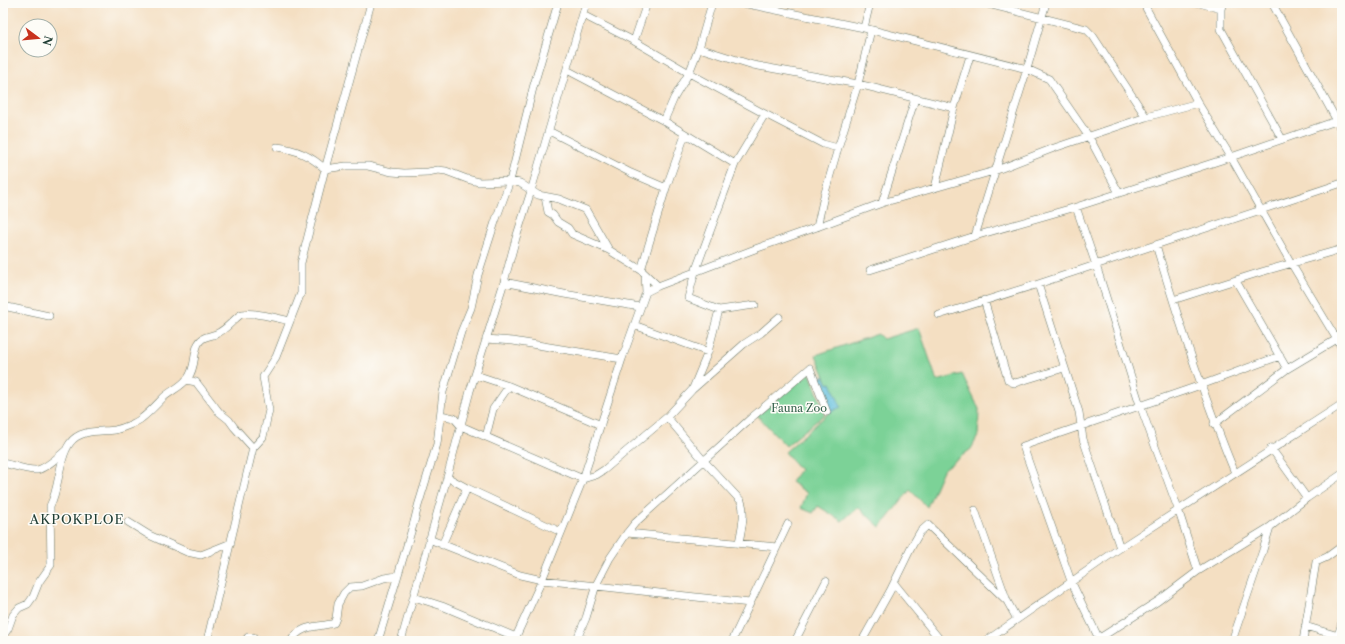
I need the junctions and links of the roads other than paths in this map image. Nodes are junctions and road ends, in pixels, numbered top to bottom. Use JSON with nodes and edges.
{"nodes":[{"id":1,"x":371,"y":3,"type":"edge"},
{"id":2,"x":558,"y":3,"type":"edge"},
{"id":3,"x":586,"y":3,"type":"edge"},
{"id":4,"x":647,"y":3,"type":"edge"},
{"id":5,"x":712,"y":3,"type":"edge"},
{"id":6,"x":742,"y":3,"type":"edge"},
{"id":7,"x":870,"y":3,"type":"edge"},
{"id":8,"x":984,"y":3,"type":"edge"},
{"id":9,"x":1046,"y":3,"type":"edge"},
{"id":10,"x":1144,"y":3,"type":"edge"},
{"id":11,"x":1199,"y":3,"type":"edge"},
{"id":12,"x":1272,"y":3,"type":"edge"},
{"id":13,"x":1222,"y":6,"type":"edge"},
{"id":14,"x":583,"y":15,"type":"junction"},
{"id":15,"x":1041,"y":18,"type":"junction"},
{"id":16,"x":868,"y":29,"type":"junction"},
{"id":17,"x":634,"y":41,"type":"junction"},
{"id":18,"x":699,"y":48,"type":"junction"},
{"id":19,"x":970,"y":56,"type":"junction"},
{"id":20,"x":1027,"y":69,"type":"junction"},
{"id":21,"x":567,"y":70,"type":"junction"},
{"id":22,"x":689,"y":72,"type":"junction"},
{"id":23,"x":858,"y":84,"type":"junction"},
{"id":24,"x":915,"y":99,"type":"junction"},
{"id":25,"x":1198,"y":103,"type":"junction"},
{"id":26,"x":954,"y":108,"type":"junction"},
{"id":27,"x":765,"y":114,"type":"junction"},
{"id":28,"x":1146,"y":117,"type":"junction"},
{"id":29,"x":1340,"y":120,"type":"edge"},
{"id":30,"x":664,"y":121,"type":"junction"},
{"id":31,"x":549,"y":131,"type":"junction"},
{"id":32,"x":685,"y":134,"type":"junction"},
{"id":33,"x":1342,"y":134,"type":"edge"},
{"id":34,"x":1089,"y":137,"type":"junction"},
{"id":35,"x":1282,"y":139,"type":"junction"},
{"id":36,"x":277,"y":147,"type":"dead end"},
{"id":37,"x":838,"y":148,"type":"junction"},
{"id":38,"x":1231,"y":157,"type":"junction"},
{"id":39,"x":735,"y":164,"type":"junction"},
{"id":40,"x":325,"y":169,"type":"junction"},
{"id":41,"x":994,"y":171,"type":"junction"},
{"id":42,"x":510,"y":181,"type":"junction"},
{"id":43,"x":1342,"y":183,"type":"edge"},
{"id":44,"x":666,"y":188,"type":"junction"},
{"id":45,"x":935,"y":188,"type":"junction"},
{"id":46,"x":532,"y":191,"type":"junction"},
{"id":47,"x":1119,"y":193,"type":"junction"},
{"id":48,"x":545,"y":197,"type":"junction"},
{"id":49,"x":882,"y":203,"type":"junction"},
{"id":50,"x":1076,"y":207,"type":"junction"},
{"id":51,"x":1260,"y":210,"type":"junction"},
{"id":52,"x":817,"y":228,"type":"junction"},
{"id":53,"x":975,"y":236,"type":"junction"},
{"id":54,"x":1156,"y":245,"type":"junction"},
{"id":55,"x":1342,"y":249,"type":"edge"},
{"id":56,"x":609,"y":250,"type":"junction"},
{"id":57,"x":1291,"y":263,"type":"junction"},
{"id":58,"x":1096,"y":265,"type":"junction"},
{"id":59,"x":870,"y":270,"type":"dead end"},
{"id":60,"x":643,"y":272,"type":"junction"},
{"id":61,"x":695,"y":272,"type":"junction"},
{"id":62,"x":1236,"y":281,"type":"junction"},
{"id":63,"x":504,"y":282,"type":"junction"},
{"id":64,"x":1038,"y":284,"type":"junction"},
{"id":65,"x":658,"y":286,"type":"junction"},
{"id":66,"x":646,"y":292,"type":"junction"},
{"id":67,"x":984,"y":300,"type":"junction"},
{"id":68,"x":1173,"y":300,"type":"junction"},
{"id":69,"x":755,"y":304,"type":"dead end"},
{"id":70,"x":3,"y":306,"type":"edge"},
{"id":71,"x":640,"y":307,"type":"junction"},
{"id":72,"x":719,"y":310,"type":"junction"},
{"id":73,"x":939,"y":315,"type":"dead end"},
{"id":74,"x":49,"y":316,"type":"dead end"},
{"id":75,"x":779,"y":317,"type":"dead end"},
{"id":76,"x":290,"y":322,"type":"junction"},
{"id":77,"x":634,"y":325,"type":"junction"},
{"id":78,"x":486,"y":339,"type":"junction"},
{"id":79,"x":1337,"y":339,"type":"junction"},
{"id":80,"x":1342,"y":348,"type":"edge"},
{"id":81,"x":708,"y":352,"type":"junction"},
{"id":82,"x":1280,"y":356,"type":"junction"},
{"id":83,"x":622,"y":359,"type":"junction"},
{"id":84,"x":1064,"y":368,"type":"junction"},
{"id":85,"x":1288,"y":369,"type":"junction"},
{"id":86,"x":476,"y":375,"type":"junction"},
{"id":87,"x":186,"y":380,"type":"junction"},
{"id":88,"x":1201,"y":385,"type":"junction"},
{"id":89,"x":509,"y":386,"type":"junction"},
{"id":90,"x":692,"y":390,"type":"junction"},
{"id":91,"x":1342,"y":404,"type":"edge"},
{"id":92,"x":1140,"y":405,"type":"junction"},
{"id":93,"x":827,"y":412,"type":"dead end"},
{"id":94,"x":440,"y":415,"type":"junction"},
{"id":95,"x":668,"y":417,"type":"junction"},
{"id":96,"x":1214,"y":424,"type":"junction"},
{"id":97,"x":601,"y":425,"type":"junction"},
{"id":98,"x":1080,"y":425,"type":"junction"},
{"id":99,"x":461,"y":426,"type":"junction"},
{"id":100,"x":486,"y":437,"type":"junction"},
{"id":101,"x":253,"y":448,"type":"junction"},
{"id":102,"x":1271,"y":448,"type":"junction"},
{"id":103,"x":67,"y":450,"type":"junction"},
{"id":104,"x":704,"y":461,"type":"junction"},
{"id":105,"x":3,"y":463,"type":"edge"},
{"id":106,"x":1235,"y":473,"type":"junction"},
{"id":107,"x":1342,"y":474,"type":"edge"},
{"id":108,"x":447,"y":477,"type":"junction"},
{"id":109,"x":583,"y":479,"type":"junction"},
{"id":110,"x":467,"y":488,"type":"junction"},
{"id":111,"x":1307,"y":498,"type":"junction"},
{"id":112,"x":975,"y":510,"type":"dead end"},
{"id":113,"x":1178,"y":510,"type":"junction"},
{"id":114,"x":128,"y":522,"type":"dead end"},
{"id":115,"x":788,"y":524,"type":"dead end"},
{"id":116,"x":1270,"y":527,"type":"junction"},
{"id":117,"x":561,"y":532,"type":"junction"},
{"id":118,"x":627,"y":533,"type":"junction"},
{"id":119,"x":429,"y":539,"type":"junction"},
{"id":120,"x":231,"y":543,"type":"junction"},
{"id":121,"x":740,"y":543,"type":"junction"},
{"id":122,"x":442,"y":545,"type":"junction"},
{"id":123,"x":1342,"y":546,"type":"edge"},
{"id":124,"x":777,"y":547,"type":"junction"},
{"id":125,"x":1120,"y":548,"type":"junction"},
{"id":126,"x":1198,"y":571,"type":"junction"},
{"id":127,"x":397,"y":576,"type":"junction"},
{"id":128,"x":542,"y":580,"type":"junction"},
{"id":129,"x":826,"y":581,"type":"dead end"},
{"id":130,"x":1071,"y":581,"type":"junction"},
{"id":131,"x":894,"y":583,"type":"junction"},
{"id":132,"x":596,"y":585,"type":"junction"},
{"id":133,"x":414,"y":597,"type":"junction"},
{"id":134,"x":1007,"y":601,"type":"junction"},
{"id":135,"x":750,"y":603,"type":"junction"},
{"id":136,"x":1017,"y":619,"type":"junction"},
{"id":137,"x":1342,"y":622,"type":"edge"},
{"id":138,"x":1305,"y":626,"type":"junction"},
{"id":139,"x":3,"y":636,"type":"edge"},
{"id":140,"x":1340,"y":636,"type":"edge"},
{"id":141,"x":515,"y":639,"type":"edge"},
{"id":142,"x":577,"y":639,"type":"edge"},
{"id":143,"x":1098,"y":640,"type":"edge"},
{"id":144,"x":208,"y":641,"type":"edge"},
{"id":145,"x":245,"y":641,"type":"edge"},
{"id":146,"x":260,"y":641,"type":"edge"},
{"id":147,"x":290,"y":641,"type":"edge"},
{"id":148,"x":378,"y":641,"type":"edge"},
{"id":149,"x":401,"y":641,"type":"edge"},
{"id":150,"x":588,"y":641,"type":"edge"},
{"id":151,"x":732,"y":641,"type":"edge"},
{"id":152,"x":795,"y":641,"type":"edge"},
{"id":153,"x":862,"y":641,"type":"edge"},
{"id":154,"x":941,"y":641,"type":"edge"},
{"id":155,"x":986,"y":641,"type":"edge"},
{"id":156,"x":1232,"y":641,"type":"edge"},
{"id":157,"x":1303,"y":641,"type":"edge"}],
"edges":[{"from":1,"to":40,"type":"street"},
{"from":2,"to":42,"type":"street"},
{"from":3,"to":14,"type":"street"},
{"from":4,"to":17,"type":"street"},
{"from":5,"to":18,"type":"street"},
{"from":6,"to":16,"type":"street"},
{"from":7,"to":16,"type":"street"},
{"from":8,"to":15,"type":"street"},
{"from":9,"to":15,"type":"street"},
{"from":10,"to":25,"type":"street"},
{"from":11,"to":13,"type":"street"},
{"from":12,"to":29,"type":"street"},
{"from":13,"to":35,"type":"street"},
{"from":14,"to":17,"type":"street"},
{"from":14,"to":21,"type":"street"},
{"from":15,"to":20,"type":"street"},
{"from":15,"to":28,"type":"street"},
{"from":16,"to":19,"type":"street"},
{"from":16,"to":23,"type":"street"},
{"from":17,"to":22,"type":"street"},
{"from":18,"to":22,"type":"street"},
{"from":18,"to":23,"type":"street"},
{"from":19,"to":20,"type":"street"},
{"from":19,"to":26,"type":"street"},
{"from":20,"to":34,"type":"street"},
{"from":20,"to":41,"type":"street"},
{"from":21,"to":30,"type":"street"},
{"from":21,"to":31,"type":"street"},
{"from":22,"to":27,"type":"street"},
{"from":22,"to":30,"type":"street"},
{"from":23,"to":24,"type":"street"},
{"from":23,"to":37,"type":"street"},
{"from":24,"to":26,"type":"street"},
{"from":24,"to":49,"type":"street"},
{"from":25,"to":28,"type":"street"},
{"from":25,"to":38,"type":"street"},
{"from":26,"to":45,"type":"street"},
{"from":27,"to":37,"type":"street"},
{"from":27,"to":39,"type":"street"},
{"from":28,"to":34,"type":"street"},
{"from":29,"to":33,"type":"street"},
{"from":29,"to":35,"type":"street"},
{"from":30,"to":32,"type":"street"},
{"from":31,"to":44,"type":"street"},
{"from":31,"to":46,"type":"street"},
{"from":32,"to":39,"type":"street"},
{"from":32,"to":44,"type":"street"},
{"from":34,"to":41,"type":"street"},
{"from":34,"to":47,"type":"street"},
{"from":35,"to":38,"type":"street"},
{"from":36,"to":40,"type":"street"},
{"from":37,"to":52,"type":"street"},
{"from":38,"to":47,"type":"street"},
{"from":38,"to":51,"type":"street"},
{"from":39,"to":61,"type":"street"},
{"from":40,"to":42,"type":"street"},
{"from":40,"to":76,"type":"street"},
{"from":41,"to":45,"type":"street"},
{"from":41,"to":53,"type":"street"},
{"from":42,"to":46,"type":"street"},
{"from":42,"to":94,"type":"street"},
{"from":43,"to":51,"type":"street"},
{"from":44,"to":60,"type":"street"},
{"from":45,"to":49,"type":"street"},
{"from":46,"to":48,"type":"street"},
{"from":46,"to":63,"type":"street"},
{"from":47,"to":50,"type":"street"},
{"from":48,"to":56,"type":"street"},
{"from":48,"to":56,"type":"street"},
{"from":49,"to":52,"type":"street"},
{"from":50,"to":53,"type":"street"},
{"from":50,"to":58,"type":"street"},
{"from":51,"to":54,"type":"street"},
{"from":51,"to":57,"type":"street"},
{"from":52,"to":61,"type":"street"},
{"from":53,"to":59,"type":"street"},
{"from":54,"to":58,"type":"street"},
{"from":54,"to":68,"type":"street"},
{"from":55,"to":57,"type":"street"},
{"from":56,"to":60,"type":"street"},
{"from":57,"to":62,"type":"street"},
{"from":57,"to":79,"type":"street"},
{"from":58,"to":64,"type":"street"},
{"from":58,"to":92,"type":"street"},
{"from":60,"to":65,"type":"street"},
{"from":60,"to":66,"type":"street"},
{"from":61,"to":65,"type":"street"},
{"from":61,"to":72,"type":"street"},
{"from":62,"to":68,"type":"street"},
{"from":62,"to":82,"type":"street"},
{"from":63,"to":71,"type":"street"},
{"from":63,"to":78,"type":"street"},
{"from":64,"to":67,"type":"street"},
{"from":64,"to":84,"type":"street"},
{"from":65,"to":66,"type":"street"},
{"from":66,"to":71,"type":"street"},
{"from":67,"to":73,"type":"street"},
{"from":67,"to":84,"type":"street"},
{"from":68,"to":88,"type":"street"},
{"from":69,"to":72,"type":"street"},
{"from":70,"to":74,"type":"street"},
{"from":71,"to":77,"type":"street"},
{"from":72,"to":81,"type":"street"},
{"from":75,"to":90,"type":"street"},
{"from":76,"to":87,"type":"street"},
{"from":76,"to":101,"type":"street"},
{"from":77,"to":81,"type":"street"},
{"from":77,"to":83,"type":"street"},
{"from":78,"to":83,"type":"street"},
{"from":78,"to":86,"type":"street"},
{"from":79,"to":80,"type":"street"},
{"from":79,"to":85,"type":"street"},
{"from":81,"to":90,"type":"street"},
{"from":82,"to":85,"type":"street"},
{"from":82,"to":88,"type":"street"},
{"from":83,"to":97,"type":"street"},
{"from":84,"to":98,"type":"street"},
{"from":85,"to":96,"type":"street"},
{"from":86,"to":89,"type":"street"},
{"from":86,"to":99,"type":"street"},
{"from":87,"to":101,"type":"street"},
{"from":87,"to":103,"type":"street"},
{"from":88,"to":92,"type":"street"},
{"from":88,"to":96,"type":"street"},
{"from":89,"to":97,"type":"street"},
{"from":89,"to":100,"type":"street"},
{"from":90,"to":95,"type":"street"},
{"from":91,"to":102,"type":"street"},
{"from":92,"to":98,"type":"street"},
{"from":92,"to":113,"type":"street"},
{"from":93,"to":104,"type":"street"},
{"from":94,"to":99,"type":"street"},
{"from":94,"to":127,"type":"street"},
{"from":95,"to":104,"type":"street"},
{"from":95,"to":109,"type":"street"},
{"from":96,"to":106,"type":"street"},
{"from":97,"to":109,"type":"street"},
{"from":98,"to":125,"type":"street"},
{"from":98,"to":130,"type":"street"},
{"from":99,"to":100,"type":"street"},
{"from":99,"to":108,"type":"street"},
{"from":100,"to":109,"type":"street"},
{"from":101,"to":120,"type":"street"},
{"from":102,"to":106,"type":"street"},
{"from":102,"to":111,"type":"street"},
{"from":103,"to":105,"type":"street"},
{"from":103,"to":139,"type":"street"},
{"from":104,"to":118,"type":"street"},
{"from":104,"to":121,"type":"street"},
{"from":106,"to":113,"type":"street"},
{"from":107,"to":111,"type":"street"},
{"from":108,"to":110,"type":"street"},
{"from":108,"to":119,"type":"street"},
{"from":109,"to":117,"type":"street"},
{"from":110,"to":117,"type":"street"},
{"from":110,"to":122,"type":"street"},
{"from":111,"to":116,"type":"street"},
{"from":112,"to":134,"type":"street"},
{"from":113,"to":125,"type":"street"},
{"from":113,"to":126,"type":"street"},
{"from":114,"to":120,"type":"street"},
{"from":115,"to":124,"type":"street"},
{"from":116,"to":126,"type":"street"},
{"from":116,"to":156,"type":"street"},
{"from":117,"to":128,"type":"street"},
{"from":118,"to":121,"type":"street"},
{"from":118,"to":132,"type":"street"},
{"from":119,"to":122,"type":"street"},
{"from":119,"to":133,"type":"street"},
{"from":120,"to":144,"type":"street"},
{"from":121,"to":124,"type":"street"},
{"from":122,"to":128,"type":"street"},
{"from":123,"to":138,"type":"street"},
{"from":124,"to":135,"type":"street"},
{"from":125,"to":130,"type":"street"},
{"from":126,"to":143,"type":"street"},
{"from":127,"to":147,"type":"street"},
{"from":127,"to":148,"type":"street"},
{"from":128,"to":132,"type":"street"},
{"from":128,"to":141,"type":"street"},
{"from":129,"to":152,"type":"street"},
{"from":130,"to":136,"type":"street"},
{"from":130,"to":143,"type":"street"},
{"from":131,"to":134,"type":"street"},
{"from":131,"to":153,"type":"street"},
{"from":131,"to":154,"type":"street"},
{"from":132,"to":135,"type":"street"},
{"from":132,"to":142,"type":"street"},
{"from":133,"to":141,"type":"street"},
{"from":133,"to":149,"type":"street"},
{"from":134,"to":136,"type":"street"},
{"from":135,"to":151,"type":"street"},
{"from":136,"to":155,"type":"street"},
{"from":137,"to":140,"type":"street"},
{"from":138,"to":140,"type":"street"},
{"from":138,"to":157,"type":"street"},
{"from":142,"to":150,"type":"street"},
{"from":145,"to":146,"type":"street"}]}
